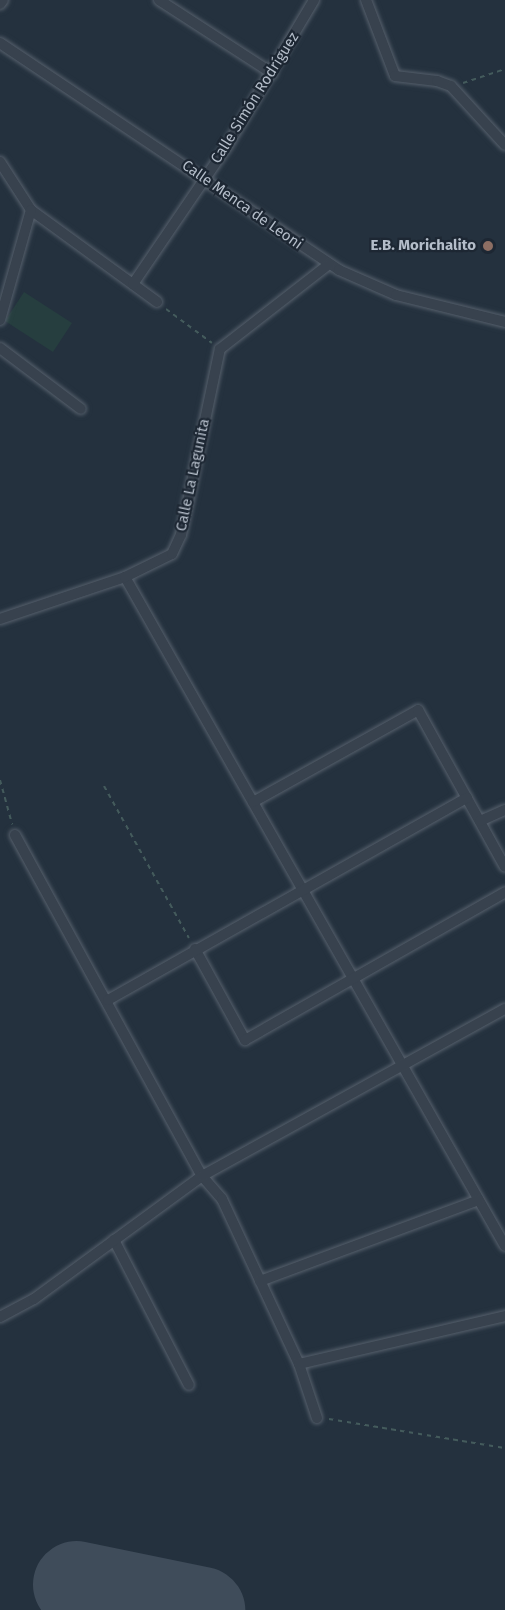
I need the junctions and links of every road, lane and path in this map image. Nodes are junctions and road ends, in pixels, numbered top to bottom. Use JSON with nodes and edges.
{"nodes":[{"id":1,"x":3,"y":0,"type":"edge"},
{"id":2,"x":159,"y":0,"type":"edge"},
{"id":3,"x":314,"y":0,"type":"edge"},
{"id":4,"x":366,"y":0,"type":"edge"},
{"id":5,"x":0,"y":4,"type":"edge"},
{"id":6,"x":0,"y":43,"type":"edge"},
{"id":7,"x":505,"y":69,"type":"edge"},
{"id":8,"x":272,"y":73,"type":"junction"},
{"id":9,"x":451,"y":86,"type":"junction"},
{"id":10,"x":505,"y":144,"type":"edge"},
{"id":11,"x":0,"y":162,"type":"edge"},
{"id":12,"x":205,"y":179,"type":"junction"},
{"id":13,"x":31,"y":210,"type":"junction"},
{"id":14,"x":329,"y":264,"type":"junction"},
{"id":15,"x":133,"y":284,"type":"junction"},
{"id":16,"x":157,"y":302,"type":"joint"},
{"id":17,"x":0,"y":320,"type":"edge"},
{"id":18,"x":505,"y":322,"type":"edge"},
{"id":19,"x":0,"y":348,"type":"edge"},
{"id":20,"x":220,"y":349,"type":"junction"},
{"id":21,"x":81,"y":409,"type":"dead end"},
{"id":22,"x":125,"y":577,"type":"junction"},
{"id":23,"x":0,"y":619,"type":"edge"},
{"id":24,"x":0,"y":780,"type":"edge"},
{"id":25,"x":104,"y":786,"type":"dead end"},
{"id":26,"x":467,"y":798,"type":"junction"},
{"id":27,"x":253,"y":802,"type":"junction"},
{"id":28,"x":505,"y":810,"type":"edge"},
{"id":29,"x":480,"y":821,"type":"junction"},
{"id":30,"x":15,"y":835,"type":"joint"},
{"id":31,"x":505,"y":867,"type":"edge"},
{"id":32,"x":302,"y":889,"type":"junction"},
{"id":33,"x":505,"y":892,"type":"edge"},
{"id":34,"x":195,"y":949,"type":"junction"},
{"id":35,"x":352,"y":979,"type":"junction"},
{"id":36,"x":108,"y":1000,"type":"junction"},
{"id":37,"x":505,"y":1009,"type":"edge"},
{"id":38,"x":401,"y":1066,"type":"junction"},
{"id":39,"x":202,"y":1176,"type":"junction"},
{"id":40,"x":478,"y":1200,"type":"junction"},
{"id":41,"x":114,"y":1240,"type":"junction"},
{"id":42,"x":505,"y":1246,"type":"edge"},
{"id":43,"x":260,"y":1281,"type":"junction"},
{"id":44,"x":505,"y":1316,"type":"edge"},
{"id":45,"x":0,"y":1317,"type":"edge"},
{"id":46,"x":298,"y":1364,"type":"junction"},
{"id":47,"x":189,"y":1384,"type":"dead end"},
{"id":48,"x":317,"y":1418,"type":"joint"},
{"id":49,"x":505,"y":1448,"type":"edge"}],
"edges":[{"from":1,"to":5,"type":"street"},
{"from":2,"to":8,"type":"street"},
{"from":3,"to":8,"type":"street","name":"Calle Simón Rodríguez"},
{"from":4,"to":9,"type":"street"},
{"from":6,"to":12,"type":"street","name":"Calle Menca de Leoni"},
{"from":7,"to":9,"type":"path"},
{"from":8,"to":12,"type":"street","name":"Calle Simón Rodríguez"},
{"from":9,"to":10,"type":"street"},
{"from":11,"to":13,"type":"street"},
{"from":12,"to":14,"type":"street","name":"Calle Menca de Leoni"},
{"from":12,"to":15,"type":"street","name":"Calle Simón Rodríguez"},
{"from":13,"to":15,"type":"street"},
{"from":13,"to":17,"type":"street"},
{"from":14,"to":18,"type":"street","name":"Calle Menca de Leoni"},
{"from":14,"to":20,"type":"street"},
{"from":15,"to":16,"type":"street"},
{"from":16,"to":20,"type":"path"},
{"from":19,"to":21,"type":"street"},
{"from":20,"to":22,"type":"street","name":"Calle La Lagunita"},
{"from":22,"to":23,"type":"street","name":"Calle La Lagunita"},
{"from":22,"to":27,"type":"street"},
{"from":24,"to":30,"type":"path"},
{"from":25,"to":34,"type":"path"},
{"from":26,"to":27,"type":"street"},
{"from":26,"to":29,"type":"street"},
{"from":26,"to":32,"type":"street"},
{"from":27,"to":32,"type":"street"},
{"from":28,"to":29,"type":"street"},
{"from":29,"to":31,"type":"street"},
{"from":30,"to":36,"type":"street"},
{"from":32,"to":34,"type":"street"},
{"from":32,"to":35,"type":"street"},
{"from":33,"to":35,"type":"street"},
{"from":34,"to":35,"type":"street"},
{"from":34,"to":36,"type":"street"},
{"from":35,"to":38,"type":"street"},
{"from":36,"to":39,"type":"street"},
{"from":37,"to":38,"type":"street"},
{"from":38,"to":39,"type":"street"},
{"from":38,"to":40,"type":"street"},
{"from":39,"to":41,"type":"street"},
{"from":39,"to":43,"type":"street"},
{"from":40,"to":42,"type":"street"},
{"from":40,"to":43,"type":"street"},
{"from":41,"to":45,"type":"street"},
{"from":41,"to":47,"type":"street"},
{"from":43,"to":46,"type":"street"},
{"from":44,"to":46,"type":"street"},
{"from":46,"to":48,"type":"street"},
{"from":48,"to":49,"type":"path"}]}
